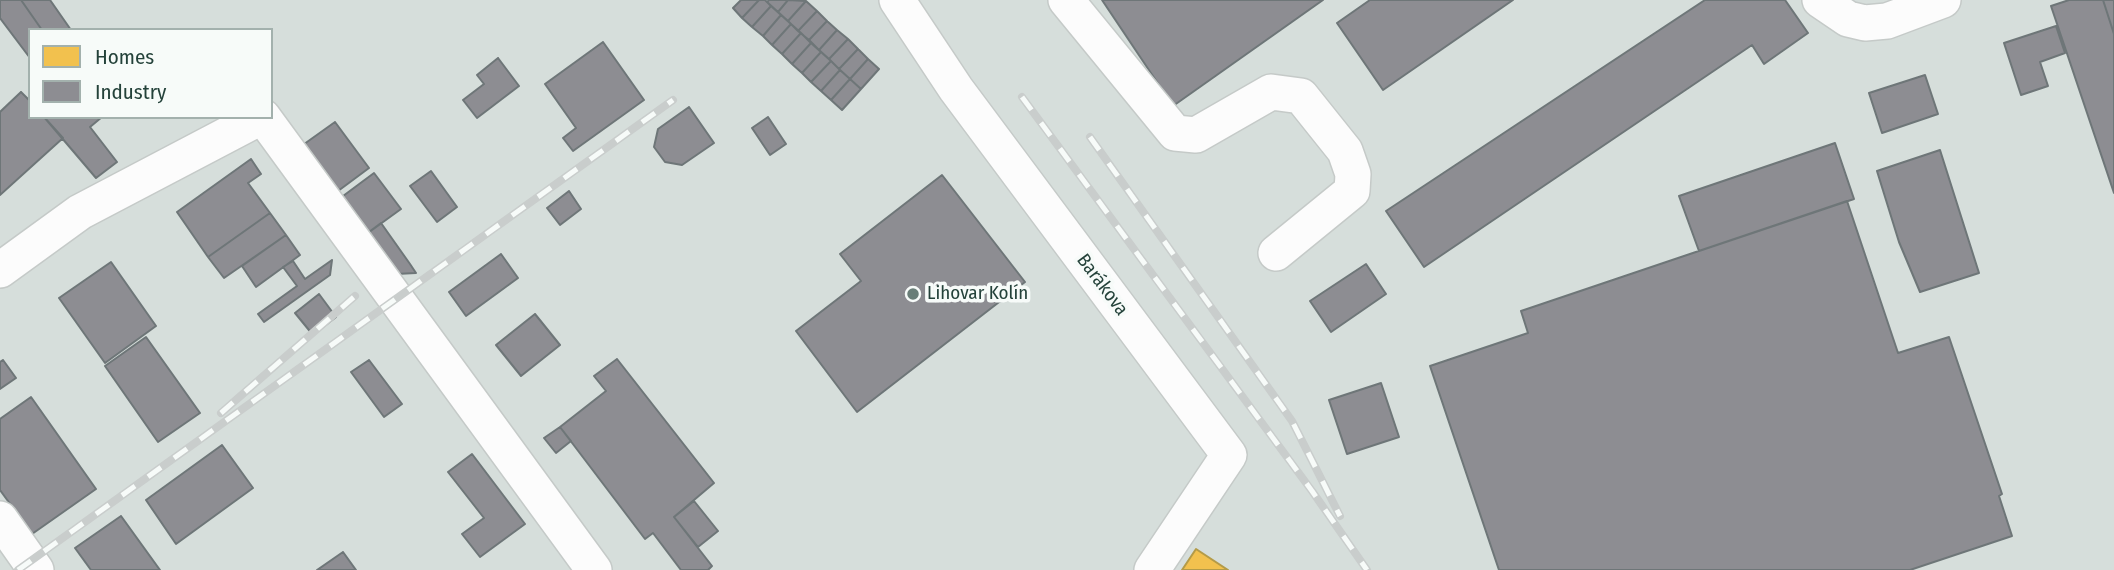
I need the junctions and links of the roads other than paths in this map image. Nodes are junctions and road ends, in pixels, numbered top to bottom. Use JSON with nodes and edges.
{"nodes":[{"id":1,"x":897,"y":0,"type":"edge"},
{"id":2,"x":1066,"y":0,"type":"edge"},
{"id":3,"x":1819,"y":0,"type":"edge"},
{"id":4,"x":1943,"y":0,"type":"edge"},
{"id":5,"x":258,"y":119,"type":"edge"},
{"id":6,"x":263,"y":119,"type":"edge"},
{"id":7,"x":1276,"y":253,"type":"dead end"},
{"id":8,"x":0,"y":270,"type":"edge"},
{"id":9,"x":0,"y":519,"type":"edge"},
{"id":10,"x":36,"y":570,"type":"edge"},
{"id":11,"x":594,"y":570,"type":"edge"},
{"id":12,"x":1152,"y":570,"type":"edge"}],
"edges":[{"from":1,"to":12,"type":"street","name":"Barákova"},
{"from":2,"to":7,"type":"street"},
{"from":3,"to":4,"type":"street"},
{"from":5,"to":8,"type":"street"},
{"from":6,"to":11,"type":"street"},
{"from":9,"to":10,"type":"street"}]}
